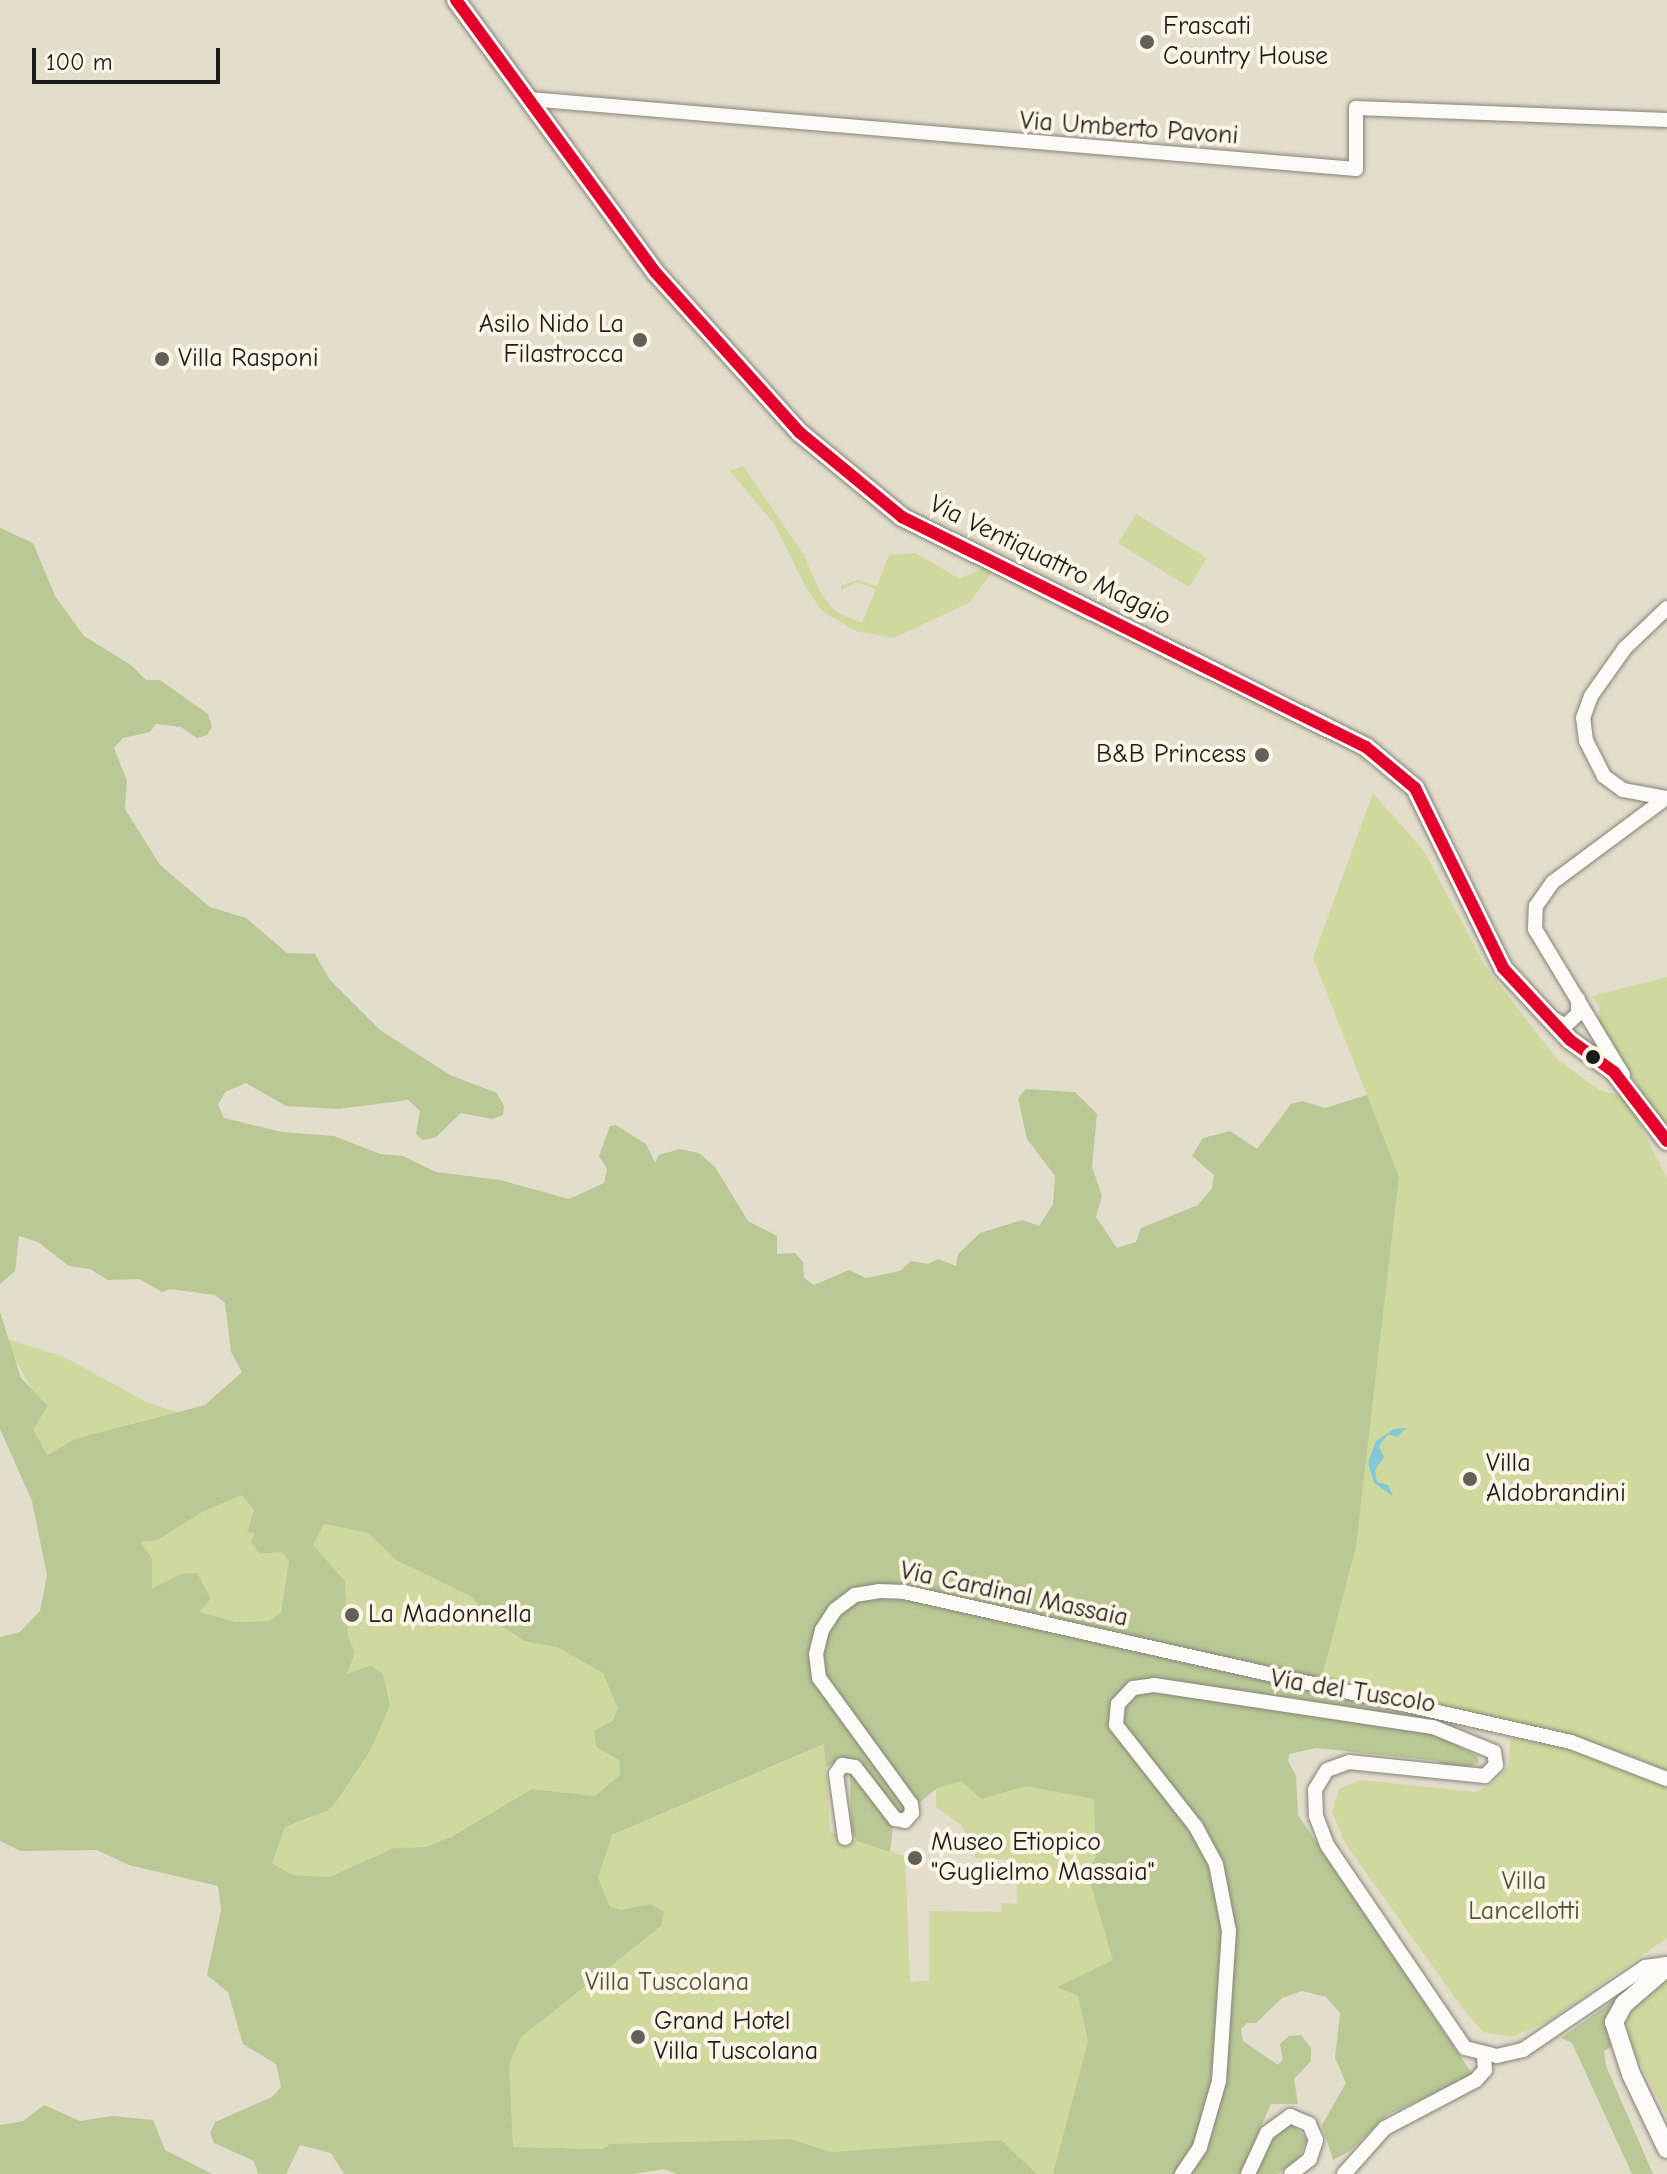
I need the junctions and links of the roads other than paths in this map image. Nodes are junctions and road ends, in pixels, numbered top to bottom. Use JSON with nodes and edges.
{"nodes":[{"id":1,"x":456,"y":0,"type":"edge"},
{"id":2,"x":529,"y":99,"type":"junction"},
{"id":3,"x":1667,"y":120,"type":"edge"},
{"id":4,"x":1667,"y":608,"type":"edge"},
{"id":5,"x":1666,"y":798,"type":"edge"},
{"id":6,"x":1578,"y":995,"type":"junction"},
{"id":7,"x":1547,"y":1015,"type":"junction"},
{"id":8,"x":1635,"y":1096,"type":"junction"},
{"id":9,"x":1667,"y":1141,"type":"edge"},
{"id":10,"x":1497,"y":1729,"type":"junction"},
{"id":11,"x":1488,"y":1748,"type":"junction"},
{"id":12,"x":1667,"y":1779,"type":"edge"},
{"id":13,"x":845,"y":1838,"type":"dead end"},
{"id":14,"x":1667,"y":1966,"type":"edge"},
{"id":15,"x":1484,"y":2056,"type":"junction"},
{"id":16,"x":1667,"y":2149,"type":"edge"},
{"id":17,"x":1182,"y":2174,"type":"edge"},
{"id":18,"x":1248,"y":2174,"type":"edge"},
{"id":19,"x":1291,"y":2174,"type":"edge"},
{"id":20,"x":1344,"y":2174,"type":"edge"}],
"edges":[{"from":1,"to":2,"type":"main road","name":"Via Ventiquattro Maggio"},
{"from":2,"to":3,"type":"street","name":"Via Umberto Pavoni"},
{"from":2,"to":7,"type":"main road","name":"Via Ventiquattro Maggio"},
{"from":4,"to":5,"type":"street"},
{"from":5,"to":6,"type":"street"},
{"from":6,"to":7,"type":"street"},
{"from":6,"to":8,"type":"street"},
{"from":7,"to":8,"type":"main road","name":"Via Ventiquattro Maggio"},
{"from":8,"to":9,"type":"main road","name":"Via Ventiquattro Maggio"},
{"from":10,"to":11,"type":"street"},
{"from":10,"to":12,"type":"street","name":"Via Cardinal Massaia"},
{"from":10,"to":13,"type":"street","name":"Via Cardinal Massaia"},
{"from":11,"to":15,"type":"street"},
{"from":11,"to":17,"type":"street","name":"Via del Tuscolo"},
{"from":14,"to":15,"type":"street"},
{"from":14,"to":16,"type":"main road"},
{"from":15,"to":20,"type":"street"},
{"from":18,"to":19,"type":"street"}]}
